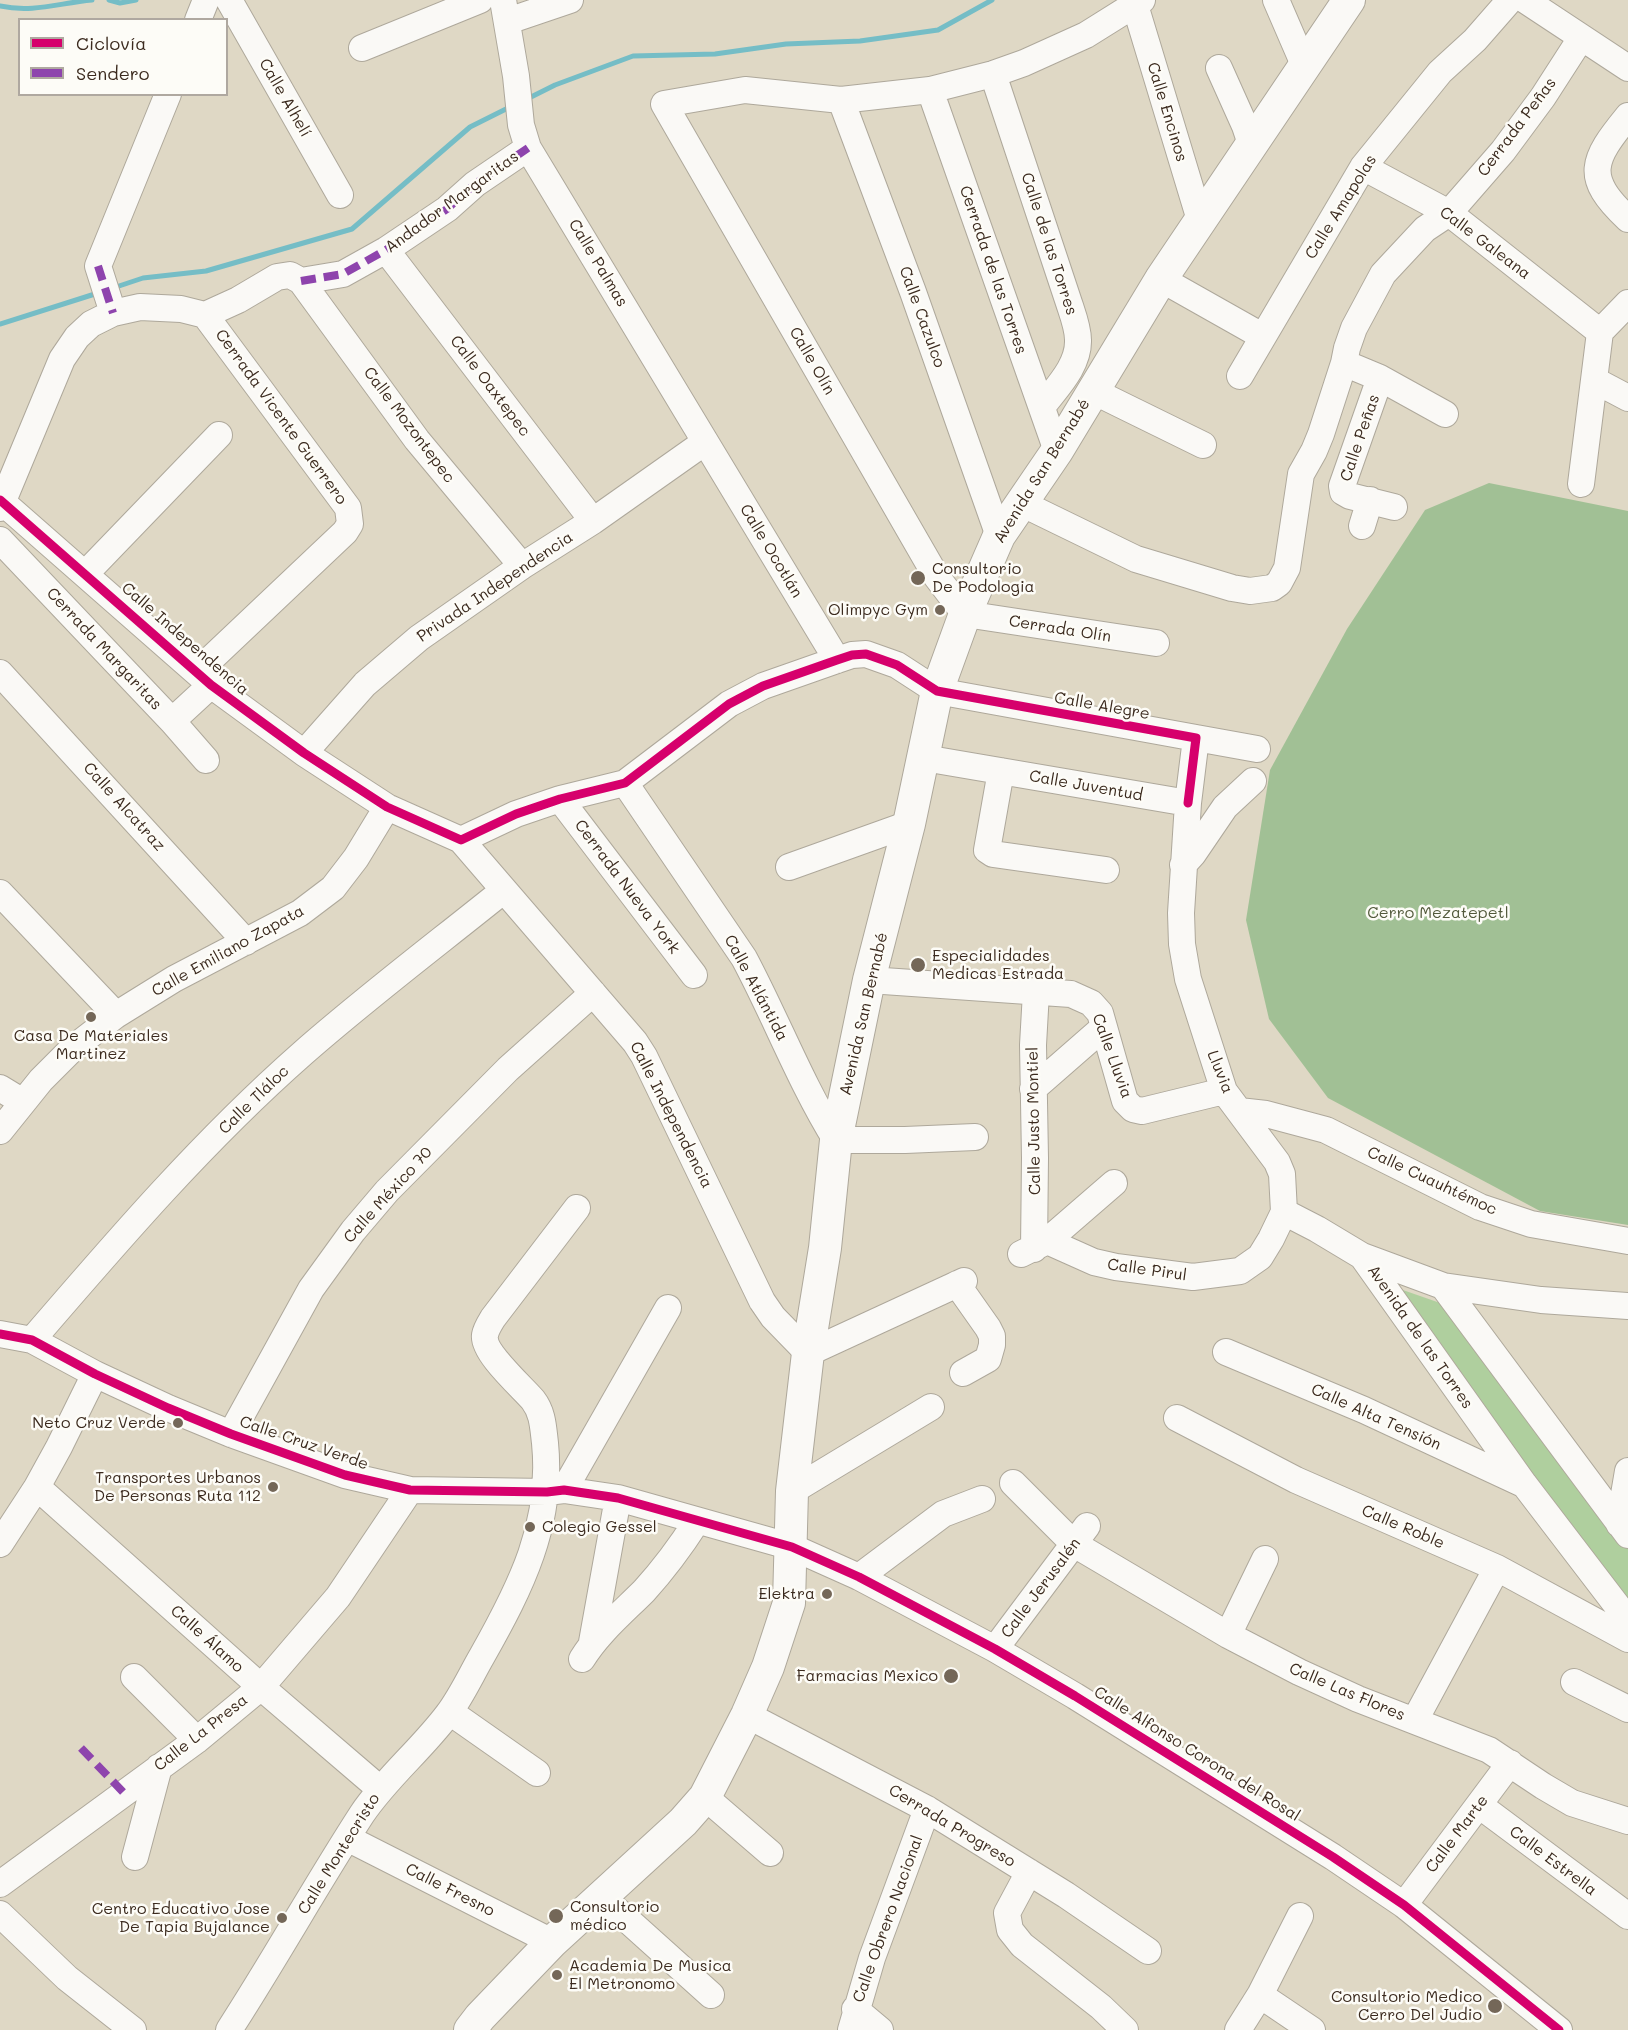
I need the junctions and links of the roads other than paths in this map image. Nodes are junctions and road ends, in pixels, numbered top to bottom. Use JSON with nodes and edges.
{"nodes":[{"id":1,"x":206,"y":0,"type":"edge"},
{"id":2,"x":229,"y":0,"type":"edge"},
{"id":3,"x":480,"y":0,"type":"edge"},
{"id":4,"x":570,"y":0,"type":"edge"},
{"id":5,"x":1276,"y":0,"type":"edge"},
{"id":6,"x":1349,"y":0,"type":"edge"},
{"id":7,"x":1510,"y":0,"type":"edge"},
{"id":8,"x":1524,"y":0,"type":"edge"},
{"id":9,"x":1138,"y":2,"type":"edge"},
{"id":10,"x":506,"y":11,"type":"edge"},
{"id":11,"x":199,"y":18,"type":"edge"},
{"id":12,"x":1581,"y":38,"type":"junction"},
{"id":13,"x":362,"y":48,"type":"dead end"},
{"id":14,"x":1305,"y":67,"type":"junction"},
{"id":15,"x":1219,"y":68,"type":"dead end"},
{"id":16,"x":1628,"y":68,"type":"edge"},
{"id":17,"x":993,"y":74,"type":"junction"},
{"id":18,"x":930,"y":90,"type":"junction"},
{"id":19,"x":167,"y":96,"type":"edge"},
{"id":20,"x":841,"y":100,"type":"junction"},
{"id":21,"x":1628,"y":116,"type":"edge"},
{"id":22,"x":524,"y":136,"type":"junction"},
{"id":23,"x":1251,"y":144,"type":"junction"},
{"id":24,"x":1363,"y":167,"type":"junction"},
{"id":25,"x":340,"y":195,"type":"dead end"},
{"id":26,"x":1620,"y":212,"type":"edge"},
{"id":27,"x":1449,"y":213,"type":"junction"},
{"id":28,"x":1200,"y":220,"type":"junction"},
{"id":29,"x":386,"y":250,"type":"junction"},
{"id":30,"x":1161,"y":279,"type":"junction"},
{"id":31,"x":301,"y":281,"type":"junction"},
{"id":32,"x":1628,"y":303,"type":"edge"},
{"id":33,"x":112,"y":307,"type":"junction"},
{"id":34,"x":205,"y":315,"type":"junction"},
{"id":35,"x":1600,"y":332,"type":"junction"},
{"id":36,"x":1262,"y":336,"type":"junction"},
{"id":37,"x":1344,"y":363,"type":"junction"},
{"id":38,"x":1240,"y":376,"type":"dead end"},
{"id":39,"x":1380,"y":378,"type":"junction"},
{"id":40,"x":1594,"y":380,"type":"junction"},
{"id":41,"x":1093,"y":390,"type":"junction"},
{"id":42,"x":1628,"y":398,"type":"edge"},
{"id":43,"x":1042,"y":407,"type":"junction"},
{"id":44,"x":1445,"y":414,"type":"dead end"},
{"id":45,"x":219,"y":435,"type":"dead end"},
{"id":46,"x":705,"y":442,"type":"junction"},
{"id":47,"x":1203,"y":445,"type":"dead end"},
{"id":48,"x":1057,"y":451,"type":"junction"},
{"id":49,"x":1581,"y":484,"type":"dead end"},
{"id":50,"x":1,"y":503,"type":"edge"},
{"id":51,"x":1023,"y":504,"type":"junction"},
{"id":52,"x":593,"y":521,"type":"junction"},
{"id":53,"x":1362,"y":526,"type":"dead end"},
{"id":54,"x":999,"y":536,"type":"junction"},
{"id":55,"x":0,"y":540,"type":"edge"},
{"id":56,"x":522,"y":566,"type":"junction"},
{"id":57,"x":86,"y":573,"type":"junction"},
{"id":58,"x":965,"y":614,"type":"junction"},
{"id":59,"x":1156,"y":643,"type":"dead end"},
{"id":60,"x":837,"y":660,"type":"junction"},
{"id":61,"x":0,"y":673,"type":"edge"},
{"id":62,"x":204,"y":679,"type":"junction"},
{"id":63,"x":937,"y":691,"type":"junction"},
{"id":64,"x":172,"y":721,"type":"junction"},
{"id":65,"x":1196,"y":738,"type":"junction"},
{"id":66,"x":1257,"y":749,"type":"dead end"},
{"id":67,"x":304,"y":753,"type":"junction"},
{"id":68,"x":924,"y":758,"type":"junction"},
{"id":69,"x":206,"y":760,"type":"dead end"},
{"id":70,"x":1001,"y":771,"type":"junction"},
{"id":71,"x":1252,"y":781,"type":"dead end"},
{"id":72,"x":625,"y":783,"type":"junction"},
{"id":73,"x":560,"y":800,"type":"junction"},
{"id":74,"x":1188,"y":803,"type":"junction"},
{"id":75,"x":387,"y":807,"type":"junction"},
{"id":76,"x":909,"y":824,"type":"junction"},
{"id":77,"x":461,"y":840,"type":"junction"},
{"id":78,"x":1183,"y":865,"type":"junction"},
{"id":79,"x":789,"y":867,"type":"dead end"},
{"id":80,"x":1107,"y":870,"type":"dead end"},
{"id":81,"x":504,"y":890,"type":"junction"},
{"id":82,"x":0,"y":893,"type":"edge"},
{"id":83,"x":246,"y":942,"type":"junction"},
{"id":84,"x":694,"y":975,"type":"dead end"},
{"id":85,"x":869,"y":980,"type":"junction"},
{"id":86,"x":1036,"y":992,"type":"junction"},
{"id":87,"x":593,"y":993,"type":"junction"},
{"id":88,"x":116,"y":1015,"type":"junction"},
{"id":89,"x":1104,"y":1027,"type":"junction"},
{"id":90,"x":0,"y":1088,"type":"edge"},
{"id":91,"x":1033,"y":1089,"type":"junction"},
{"id":92,"x":1232,"y":1101,"type":"junction"},
{"id":93,"x":23,"y":1102,"type":"junction"},
{"id":94,"x":0,"y":1131,"type":"edge"},
{"id":95,"x":975,"y":1137,"type":"dead end"},
{"id":96,"x":836,"y":1140,"type":"junction"},
{"id":97,"x":1114,"y":1183,"type":"dead end"},
{"id":98,"x":577,"y":1208,"type":"dead end"},
{"id":99,"x":1284,"y":1212,"type":"junction"},
{"id":100,"x":1628,"y":1241,"type":"edge"},
{"id":101,"x":1034,"y":1248,"type":"junction"},
{"id":102,"x":1362,"y":1256,"type":"junction"},
{"id":103,"x":1443,"y":1286,"type":"junction"},
{"id":104,"x":1628,"y":1306,"type":"edge"},
{"id":105,"x":668,"y":1308,"type":"dead end"},
{"id":106,"x":0,"y":1334,"type":"edge"},
{"id":107,"x":32,"y":1340,"type":"junction"},
{"id":108,"x":1226,"y":1352,"type":"dead end"},
{"id":109,"x":808,"y":1353,"type":"junction"},
{"id":110,"x":963,"y":1373,"type":"dead end"},
{"id":111,"x":95,"y":1374,"type":"junction"},
{"id":112,"x":931,"y":1407,"type":"dead end"},
{"id":113,"x":1177,"y":1418,"type":"dead end"},
{"id":114,"x":231,"y":1434,"type":"junction"},
{"id":115,"x":1628,"y":1472,"type":"edge"},
{"id":116,"x":1013,"y":1483,"type":"dead end"},
{"id":117,"x":1524,"y":1484,"type":"junction"},
{"id":118,"x":37,"y":1487,"type":"junction"},
{"id":119,"x":410,"y":1490,"type":"junction"},
{"id":120,"x":556,"y":1491,"type":"junction"},
{"id":121,"x":792,"y":1491,"type":"junction"},
{"id":122,"x":618,"y":1498,"type":"junction"},
{"id":123,"x":982,"y":1499,"type":"dead end"},
{"id":124,"x":697,"y":1521,"type":"junction"},
{"id":125,"x":1624,"y":1529,"type":"edge"},
{"id":126,"x":1081,"y":1535,"type":"junction"},
{"id":127,"x":0,"y":1544,"type":"edge"},
{"id":128,"x":792,"y":1547,"type":"junction"},
{"id":129,"x":1265,"y":1559,"type":"dead end"},
{"id":130,"x":1497,"y":1568,"type":"junction"},
{"id":131,"x":859,"y":1577,"type":"junction"},
{"id":132,"x":1628,"y":1620,"type":"edge"},
{"id":133,"x":1228,"y":1635,"type":"junction"},
{"id":134,"x":1628,"y":1639,"type":"edge"},
{"id":135,"x":995,"y":1649,"type":"junction"},
{"id":136,"x":134,"y":1677,"type":"dead end"},
{"id":137,"x":1574,"y":1682,"type":"dead end"},
{"id":138,"x":261,"y":1687,"type":"junction"},
{"id":139,"x":1628,"y":1709,"type":"edge"},
{"id":140,"x":450,"y":1712,"type":"junction"},
{"id":141,"x":747,"y":1715,"type":"junction"},
{"id":142,"x":1415,"y":1720,"type":"junction"},
{"id":143,"x":197,"y":1740,"type":"junction"},
{"id":144,"x":1510,"y":1763,"type":"junction"},
{"id":145,"x":159,"y":1767,"type":"junction"},
{"id":146,"x":537,"y":1773,"type":"dead end"},
{"id":147,"x":380,"y":1789,"type":"junction"},
{"id":148,"x":705,"y":1797,"type":"junction"},
{"id":149,"x":1479,"y":1805,"type":"junction"},
{"id":150,"x":927,"y":1809,"type":"junction"},
{"id":151,"x":1628,"y":1821,"type":"edge"},
{"id":152,"x":348,"y":1838,"type":"junction"},
{"id":153,"x":770,"y":1853,"type":"dead end"},
{"id":154,"x":135,"y":1857,"type":"dead end"},
{"id":155,"x":1029,"y":1872,"type":"junction"},
{"id":156,"x":0,"y":1884,"type":"edge"},
{"id":157,"x":602,"y":1897,"type":"junction"},
{"id":158,"x":1404,"y":1905,"type":"junction"},
{"id":159,"x":0,"y":1914,"type":"edge"},
{"id":160,"x":1300,"y":1916,"type":"dead end"},
{"id":161,"x":1628,"y":1916,"type":"edge"},
{"id":162,"x":552,"y":1942,"type":"junction"},
{"id":163,"x":1148,"y":1951,"type":"dead end"},
{"id":164,"x":711,"y":1995,"type":"dead end"},
{"id":165,"x":1260,"y":1995,"type":"junction"},
{"id":166,"x":853,"y":2020,"type":"edge"},
{"id":167,"x":482,"y":2026,"type":"edge"},
{"id":168,"x":133,"y":2030,"type":"edge"},
{"id":169,"x":229,"y":2030,"type":"edge"},
{"id":170,"x":880,"y":2030,"type":"edge"},
{"id":171,"x":1125,"y":2030,"type":"edge"},
{"id":172,"x":1238,"y":2030,"type":"edge"},
{"id":173,"x":1312,"y":2030,"type":"edge"},
{"id":174,"x":1559,"y":2030,"type":"edge"}],
"edges":[{"from":1,"to":11,"type":"street"},
{"from":2,"to":25,"type":"street","name":"Calle Alhelí"},
{"from":3,"to":13,"type":"street"},
{"from":4,"to":10,"type":"street"},
{"from":5,"to":14,"type":"street"},
{"from":6,"to":14,"type":"main road","name":"Avenida San Bernabé"},
{"from":7,"to":24,"type":"street","name":"Calle Amapolas"},
{"from":8,"to":12,"type":"street"},
{"from":9,"to":17,"type":"street"},
{"from":9,"to":28,"type":"street","name":"Calle Encinos"},
{"from":10,"to":22,"type":"street","name":"Calle Palmas"},
{"from":12,"to":16,"type":"street"},
{"from":12,"to":27,"type":"street","name":"Cerrada Peñas"},
{"from":14,"to":23,"type":"main road","name":"Avenida San Bernabé"},
{"from":15,"to":23,"type":"street"},
{"from":17,"to":18,"type":"street"},
{"from":17,"to":43,"type":"street","name":"Calle de las Torres"},
{"from":18,"to":20,"type":"street"},
{"from":18,"to":43,"type":"street","name":"Cerrada de las Torres"},
{"from":19,"to":33,"type":"street"},
{"from":20,"to":54,"type":"street","name":"Calle Cazulco"},
{"from":20,"to":58,"type":"street","name":"Calle Olín"},
{"from":21,"to":26,"type":"street"},
{"from":22,"to":29,"type":"street","name":"Andador Margaritas"},
{"from":22,"to":46,"type":"street","name":"Calle Palmas"},
{"from":23,"to":28,"type":"main road","name":"Avenida San Bernabé"},
{"from":24,"to":27,"type":"street","name":"Calle Galeana"},
{"from":24,"to":36,"type":"street","name":"Calle Amapolas"},
{"from":27,"to":35,"type":"street","name":"Calle Galeana"},
{"from":27,"to":37,"type":"street"},
{"from":28,"to":30,"type":"main road","name":"Avenida San Bernabé"},
{"from":29,"to":31,"type":"street","name":"Andador Margaritas"},
{"from":29,"to":52,"type":"street","name":"Calle Oaxtepec"},
{"from":30,"to":36,"type":"street"},
{"from":30,"to":41,"type":"main road","name":"Avenida San Bernabé"},
{"from":31,"to":34,"type":"street","name":"Andador Margaritas"},
{"from":31,"to":56,"type":"street","name":"Calle Mozontepec"},
{"from":32,"to":35,"type":"street"},
{"from":33,"to":34,"type":"street"},
{"from":33,"to":50,"type":"street"},
{"from":34,"to":62,"type":"street","name":"Cerrada Vicente Guerrero"},
{"from":35,"to":40,"type":"street"},
{"from":36,"to":38,"type":"street","name":"Calle Amapolas"},
{"from":37,"to":39,"type":"street","name":"Calle Peñas"},
{"from":37,"to":51,"type":"street"},
{"from":39,"to":44,"type":"street"},
{"from":39,"to":53,"type":"street","name":"Calle Peñas"},
{"from":40,"to":42,"type":"street"},
{"from":40,"to":49,"type":"street"},
{"from":41,"to":47,"type":"street"},
{"from":41,"to":48,"type":"main road","name":"Avenida San Bernabé"},
{"from":43,"to":48,"type":"street","name":"Cerrada de las Torres"},
{"from":45,"to":57,"type":"street"},
{"from":46,"to":52,"type":"street","name":"Privada Independencia"},
{"from":46,"to":60,"type":"street","name":"Calle Ocotlán"},
{"from":48,"to":51,"type":"main road","name":"Avenida San Bernabé"},
{"from":50,"to":57,"type":"street","name":"Calle Independencia"},
{"from":51,"to":54,"type":"main road","name":"Avenida San Bernabé"},
{"from":52,"to":56,"type":"street","name":"Privada Independencia"},
{"from":54,"to":58,"type":"main road","name":"Avenida San Bernabé"},
{"from":55,"to":64,"type":"street","name":"Cerrada Margaritas"},
{"from":56,"to":67,"type":"street","name":"Privada Independencia"},
{"from":57,"to":62,"type":"street","name":"Calle Independencia"},
{"from":58,"to":59,"type":"street","name":"Cerrada Olín"},
{"from":58,"to":63,"type":"main road","name":"Avenida San Bernabé"},
{"from":60,"to":63,"type":"street"},
{"from":60,"to":72,"type":"street"},
{"from":61,"to":83,"type":"street","name":"Calle Alcatraz"},
{"from":62,"to":64,"type":"street"},
{"from":62,"to":67,"type":"street","name":"Calle Independencia"},
{"from":63,"to":65,"type":"street","name":"Calle Alegre"},
{"from":63,"to":68,"type":"main road","name":"Avenida San Bernabé"},
{"from":64,"to":69,"type":"street","name":"Cerrada Margaritas"},
{"from":65,"to":66,"type":"street","name":"Calle Alegre"},
{"from":65,"to":74,"type":"street"},
{"from":67,"to":75,"type":"street","name":"Calle Independencia"},
{"from":68,"to":70,"type":"street","name":"Calle Juventud"},
{"from":68,"to":76,"type":"main road","name":"Avenida San Bernabé"},
{"from":70,"to":74,"type":"street","name":"Calle Juventud"},
{"from":70,"to":80,"type":"street"},
{"from":71,"to":78,"type":"street"},
{"from":72,"to":73,"type":"street"},
{"from":72,"to":96,"type":"street","name":"Calle Atlántida"},
{"from":73,"to":77,"type":"street"},
{"from":73,"to":84,"type":"street","name":"Cerrada Nueva York"},
{"from":74,"to":78,"type":"street"},
{"from":75,"to":77,"type":"street"},
{"from":75,"to":83,"type":"street","name":"Calle Emiliano Zapata"},
{"from":76,"to":79,"type":"street"},
{"from":76,"to":85,"type":"main road","name":"Avenida San Bernabé"},
{"from":77,"to":81,"type":"street","name":"Calle Independencia"},
{"from":78,"to":92,"type":"street","name":"Lluvia"},
{"from":81,"to":87,"type":"street","name":"Calle Independencia"},
{"from":81,"to":107,"type":"street","name":"Calle Tláloc"},
{"from":82,"to":88,"type":"street"},
{"from":83,"to":88,"type":"street","name":"Calle Emiliano Zapata"},
{"from":85,"to":86,"type":"street"},
{"from":85,"to":96,"type":"main road","name":"Avenida San Bernabé"},
{"from":86,"to":89,"type":"street","name":"Calle Lluvia"},
{"from":86,"to":91,"type":"street","name":"Calle Justo Montiel"},
{"from":87,"to":109,"type":"street","name":"Calle Independencia"},
{"from":87,"to":114,"type":"street","name":"Calle México 70"},
{"from":88,"to":93,"type":"street","name":"Calle Emiliano Zapata"},
{"from":89,"to":91,"type":"street"},
{"from":89,"to":92,"type":"street","name":"Calle Lluvia"},
{"from":90,"to":93,"type":"street"},
{"from":91,"to":101,"type":"street","name":"Calle Justo Montiel"},
{"from":92,"to":99,"type":"street","name":"Lluvia"},
{"from":92,"to":100,"type":"street","name":"Calle Cuauhtémoc"},
{"from":93,"to":94,"type":"street","name":"Calle Emiliano Zapata"},
{"from":95,"to":96,"type":"street"},
{"from":96,"to":109,"type":"main road","name":"Avenida San Bernabé"},
{"from":97,"to":101,"type":"street"},
{"from":98,"to":120,"type":"street"},
{"from":99,"to":101,"type":"street","name":"Calle Pirul"},
{"from":99,"to":102,"type":"street"},
{"from":102,"to":103,"type":"street","name":"Avenida de las Torres"},
{"from":102,"to":117,"type":"street","name":"Avenida de las Torres"},
{"from":103,"to":104,"type":"street","name":"Avenida de las Torres"},
{"from":103,"to":125,"type":"street"},
{"from":105,"to":120,"type":"street"},
{"from":106,"to":107,"type":"street","name":"Calle Cruz Verde"},
{"from":107,"to":111,"type":"street","name":"Calle Cruz Verde"},
{"from":108,"to":117,"type":"street","name":"Calle Alta Tensión"},
{"from":109,"to":110,"type":"street"},
{"from":109,"to":121,"type":"main road","name":"Avenida San Bernabé"},
{"from":111,"to":114,"type":"street","name":"Calle Cruz Verde"},
{"from":111,"to":118,"type":"street"},
{"from":112,"to":121,"type":"street"},
{"from":113,"to":130,"type":"street","name":"Calle Roble"},
{"from":114,"to":119,"type":"street","name":"Calle Cruz Verde"},
{"from":115,"to":125,"type":"street"},
{"from":116,"to":126,"type":"street","name":"Calle Las Flores"},
{"from":117,"to":132,"type":"street","name":"Avenida de las Torres"},
{"from":118,"to":127,"type":"street"},
{"from":118,"to":138,"type":"street","name":"Calle Álamo"},
{"from":119,"to":120,"type":"street","name":"Calle Cruz Verde"},
{"from":119,"to":138,"type":"street","name":"Calle La Presa"},
{"from":120,"to":122,"type":"street","name":"Calle Cruz Verde"},
{"from":120,"to":140,"type":"street","name":"Calle Montecristo"},
{"from":121,"to":128,"type":"main road","name":"Avenida San Bernabé"},
{"from":122,"to":124,"type":"street","name":"Calle Cruz Verde"},
{"from":122,"to":124,"type":"street"},
{"from":123,"to":131,"type":"street"},
{"from":124,"to":128,"type":"street","name":"Calle Cruz Verde"},
{"from":126,"to":133,"type":"street","name":"Calle Las Flores"},
{"from":126,"to":135,"type":"street","name":"Calle Jerusalén"},
{"from":128,"to":131,"type":"street","name":"Calle Alfonso Corona del Rosal"},
{"from":128,"to":141,"type":"main road","name":"Avenida San Bernabé"},
{"from":129,"to":133,"type":"street"},
{"from":130,"to":134,"type":"street","name":"Calle Roble"},
{"from":130,"to":142,"type":"street"},
{"from":131,"to":135,"type":"street","name":"Calle Alfonso Corona del Rosal"},
{"from":133,"to":142,"type":"street","name":"Calle Las Flores"},
{"from":135,"to":158,"type":"street","name":"Calle Alfonso Corona del Rosal"},
{"from":136,"to":143,"type":"street"},
{"from":137,"to":139,"type":"street"},
{"from":138,"to":143,"type":"street","name":"Calle La Presa"},
{"from":138,"to":147,"type":"street","name":"Calle Álamo"},
{"from":140,"to":146,"type":"street"},
{"from":140,"to":147,"type":"street","name":"Calle Montecristo"},
{"from":141,"to":148,"type":"main road","name":"Avenida San Bernabé"},
{"from":141,"to":150,"type":"street","name":"Cerrada Progreso"},
{"from":142,"to":144,"type":"street","name":"Calle Las Flores"},
{"from":143,"to":145,"type":"street","name":"Calle La Presa"},
{"from":144,"to":149,"type":"street","name":"Calle Marte"},
{"from":144,"to":151,"type":"street","name":"Calle Las Flores"},
{"from":145,"to":154,"type":"street"},
{"from":145,"to":156,"type":"street","name":"Calle La Presa"},
{"from":147,"to":152,"type":"street","name":"Calle Montecristo"},
{"from":148,"to":153,"type":"street"},
{"from":148,"to":157,"type":"main road","name":"Avenida San Bernabé"},
{"from":149,"to":158,"type":"street","name":"Calle Marte"},
{"from":149,"to":161,"type":"street","name":"Calle Estrella"},
{"from":150,"to":155,"type":"street","name":"Cerrada Progreso"},
{"from":150,"to":166,"type":"street","name":"Calle Obrero Nacional"},
{"from":152,"to":162,"type":"street","name":"Calle Fresno"},
{"from":152,"to":169,"type":"street","name":"Calle Montecristo"},
{"from":155,"to":163,"type":"street","name":"Cerrada Progreso"},
{"from":155,"to":171,"type":"street"},
{"from":157,"to":162,"type":"main road","name":"Avenida San Bernabé"},
{"from":157,"to":164,"type":"street"},
{"from":158,"to":174,"type":"street","name":"Calle Alfonso Corona del Rosal"},
{"from":159,"to":168,"type":"street"},
{"from":160,"to":165,"type":"street"},
{"from":162,"to":167,"type":"main road","name":"Avenida San Bernabé"},
{"from":165,"to":172,"type":"street"},
{"from":165,"to":173,"type":"street"},
{"from":166,"to":170,"type":"street"}]}
